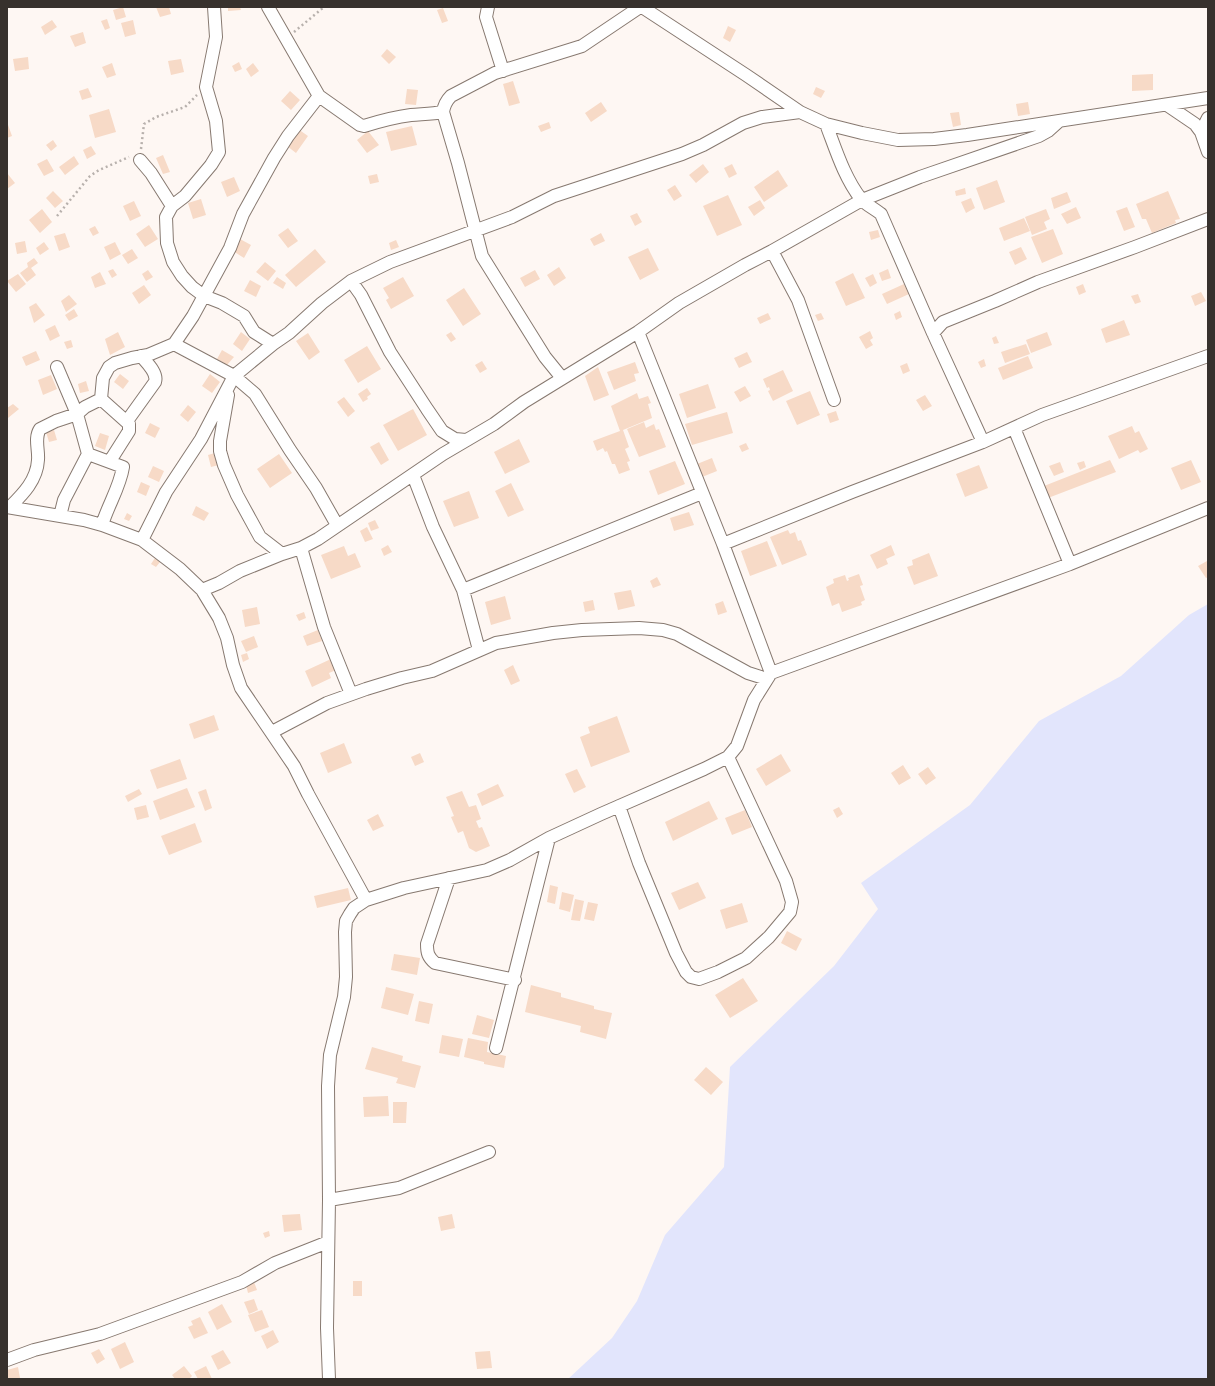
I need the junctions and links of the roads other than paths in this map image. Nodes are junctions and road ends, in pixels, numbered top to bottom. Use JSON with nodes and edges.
{"nodes":[{"id":1,"x":214,"y":7,"type":"edge"},
{"id":2,"x":268,"y":7,"type":"edge"},
{"id":3,"x":488,"y":7,"type":"edge"},
{"id":4,"x":641,"y":7,"type":"edge"},
{"id":5,"x":504,"y":71,"type":"junction"},
{"id":6,"x":319,"y":96,"type":"junction"},
{"id":7,"x":1208,"y":98,"type":"edge"},
{"id":8,"x":1167,"y":105,"type":"junction"},
{"id":9,"x":443,"y":112,"type":"junction"},
{"id":10,"x":800,"y":112,"type":"junction"},
{"id":11,"x":1208,"y":118,"type":"edge"},
{"id":12,"x":1058,"y":122,"type":"junction"},
{"id":13,"x":826,"y":124,"type":"junction"},
{"id":14,"x":1201,"y":132,"type":"junction"},
{"id":15,"x":1208,"y":152,"type":"edge"},
{"id":16,"x":140,"y":160,"type":"road end"},
{"id":17,"x":862,"y":200,"type":"junction"},
{"id":18,"x":172,"y":206,"type":"junction"},
{"id":19,"x":1208,"y":219,"type":"edge"},
{"id":20,"x":476,"y":229,"type":"junction"},
{"id":21,"x":772,"y":251,"type":"junction"},
{"id":22,"x":351,"y":281,"type":"junction"},
{"id":23,"x":204,"y":296,"type":"junction"},
{"id":24,"x":638,"y":332,"type":"junction"},
{"id":25,"x":933,"y":333,"type":"junction"},
{"id":26,"x":174,"y":344,"type":"junction"},
{"id":27,"x":273,"y":344,"type":"junction"},
{"id":28,"x":141,"y":356,"type":"junction"},
{"id":29,"x":1208,"y":356,"type":"edge"},
{"id":30,"x":57,"y":367,"type":"dead end"},
{"id":31,"x":234,"y":376,"type":"junction"},
{"id":32,"x":562,"y":378,"type":"junction"},
{"id":33,"x":227,"y":389,"type":"junction"},
{"id":34,"x":101,"y":399,"type":"junction"},
{"id":35,"x":834,"y":400,"type":"dead end"},
{"id":36,"x":77,"y":414,"type":"junction"},
{"id":37,"x":127,"y":421,"type":"junction"},
{"id":38,"x":1014,"y":428,"type":"junction"},
{"id":39,"x":466,"y":440,"type":"junction"},
{"id":40,"x":983,"y":442,"type":"junction"},
{"id":41,"x":88,"y":454,"type":"junction"},
{"id":42,"x":110,"y":461,"type":"junction"},
{"id":43,"x":413,"y":475,"type":"junction"},
{"id":44,"x":702,"y":493,"type":"junction"},
{"id":45,"x":9,"y":507,"type":"edge"},
{"id":46,"x":1208,"y":508,"type":"edge"},
{"id":47,"x":60,"y":516,"type":"junction"},
{"id":48,"x":102,"y":525,"type":"junction"},
{"id":49,"x":337,"y":525,"type":"junction"},
{"id":50,"x":142,"y":540,"type":"junction"},
{"id":51,"x":723,"y":544,"type":"junction"},
{"id":52,"x":301,"y":548,"type":"junction"},
{"id":53,"x":282,"y":554,"type":"junction"},
{"id":54,"x":1070,"y":564,"type":"junction"},
{"id":55,"x":202,"y":590,"type":"junction"},
{"id":56,"x":463,"y":590,"type":"junction"},
{"id":57,"x":479,"y":650,"type":"junction"},
{"id":58,"x":769,"y":676,"type":"junction"},
{"id":59,"x":352,"y":694,"type":"junction"},
{"id":60,"x":272,"y":732,"type":"junction"},
{"id":61,"x":728,"y":757,"type":"junction"},
{"id":62,"x":619,"y":806,"type":"junction"},
{"id":63,"x":549,"y":838,"type":"junction"},
{"id":64,"x":449,"y":878,"type":"junction"},
{"id":65,"x":366,"y":900,"type":"junction"},
{"id":66,"x":515,"y":980,"type":"junction"},
{"id":67,"x":496,"y":1048,"type":"dead end"},
{"id":68,"x":489,"y":1152,"type":"dead end"},
{"id":69,"x":329,"y":1200,"type":"junction"},
{"id":70,"x":328,"y":1242,"type":"junction"},
{"id":71,"x":7,"y":1360,"type":"edge"},
{"id":72,"x":329,"y":1379,"type":"edge"}],
"edges":[{"from":1,"to":18,"type":"street"},
{"from":2,"to":6,"type":"street"},
{"from":3,"to":5,"type":"street"},
{"from":4,"to":5,"type":"street"},
{"from":4,"to":10,"type":"street"},
{"from":5,"to":9,"type":"street"},
{"from":6,"to":9,"type":"street"},
{"from":6,"to":23,"type":"street"},
{"from":7,"to":8,"type":"street"},
{"from":8,"to":12,"type":"street"},
{"from":8,"to":14,"type":"street"},
{"from":9,"to":20,"type":"street"},
{"from":10,"to":13,"type":"street"},
{"from":10,"to":20,"type":"street"},
{"from":11,"to":14,"type":"street"},
{"from":12,"to":13,"type":"street"},
{"from":12,"to":17,"type":"street"},
{"from":13,"to":17,"type":"street"},
{"from":14,"to":15,"type":"street"},
{"from":16,"to":18,"type":"street"},
{"from":17,"to":21,"type":"street"},
{"from":17,"to":25,"type":"street"},
{"from":18,"to":23,"type":"street"},
{"from":19,"to":25,"type":"street"},
{"from":20,"to":22,"type":"street"},
{"from":20,"to":32,"type":"street"},
{"from":21,"to":24,"type":"street"},
{"from":21,"to":35,"type":"street"},
{"from":22,"to":27,"type":"street"},
{"from":22,"to":39,"type":"street"},
{"from":23,"to":26,"type":"street"},
{"from":23,"to":27,"type":"street"},
{"from":24,"to":32,"type":"street"},
{"from":24,"to":44,"type":"street"},
{"from":25,"to":40,"type":"street"},
{"from":26,"to":28,"type":"street"},
{"from":26,"to":31,"type":"street"},
{"from":27,"to":31,"type":"street"},
{"from":28,"to":34,"type":"street"},
{"from":28,"to":37,"type":"street"},
{"from":29,"to":38,"type":"street"},
{"from":30,"to":36,"type":"street"},
{"from":31,"to":33,"type":"street"},
{"from":31,"to":49,"type":"street"},
{"from":32,"to":39,"type":"street"},
{"from":33,"to":50,"type":"street"},
{"from":33,"to":53,"type":"street"},
{"from":34,"to":36,"type":"street"},
{"from":34,"to":37,"type":"street"},
{"from":36,"to":41,"type":"street"},
{"from":36,"to":45,"type":"street"},
{"from":37,"to":42,"type":"street"},
{"from":38,"to":40,"type":"street"},
{"from":38,"to":54,"type":"street"},
{"from":39,"to":43,"type":"street"},
{"from":40,"to":51,"type":"street"},
{"from":41,"to":42,"type":"street"},
{"from":41,"to":47,"type":"street"},
{"from":42,"to":48,"type":"street"},
{"from":43,"to":49,"type":"street"},
{"from":43,"to":56,"type":"street"},
{"from":44,"to":51,"type":"street"},
{"from":44,"to":56,"type":"street"},
{"from":45,"to":47,"type":"street"},
{"from":46,"to":54,"type":"street"},
{"from":47,"to":48,"type":"street"},
{"from":48,"to":50,"type":"street"},
{"from":49,"to":52,"type":"street"},
{"from":50,"to":55,"type":"street"},
{"from":51,"to":58,"type":"street"},
{"from":52,"to":53,"type":"street"},
{"from":52,"to":59,"type":"street"},
{"from":53,"to":55,"type":"street"},
{"from":54,"to":58,"type":"street"},
{"from":55,"to":60,"type":"street"},
{"from":56,"to":57,"type":"street"},
{"from":57,"to":58,"type":"street"},
{"from":57,"to":59,"type":"street"},
{"from":58,"to":61,"type":"street"},
{"from":59,"to":60,"type":"street"},
{"from":60,"to":65,"type":"street"},
{"from":61,"to":62,"type":"street"},
{"from":61,"to":62,"type":"street"},
{"from":62,"to":63,"type":"street"},
{"from":63,"to":64,"type":"street"},
{"from":63,"to":66,"type":"street"},
{"from":64,"to":65,"type":"street"},
{"from":64,"to":66,"type":"street"},
{"from":65,"to":69,"type":"street"},
{"from":66,"to":67,"type":"street"},
{"from":68,"to":69,"type":"street"},
{"from":69,"to":70,"type":"street"},
{"from":70,"to":71,"type":"street"},
{"from":70,"to":72,"type":"street"}]}
